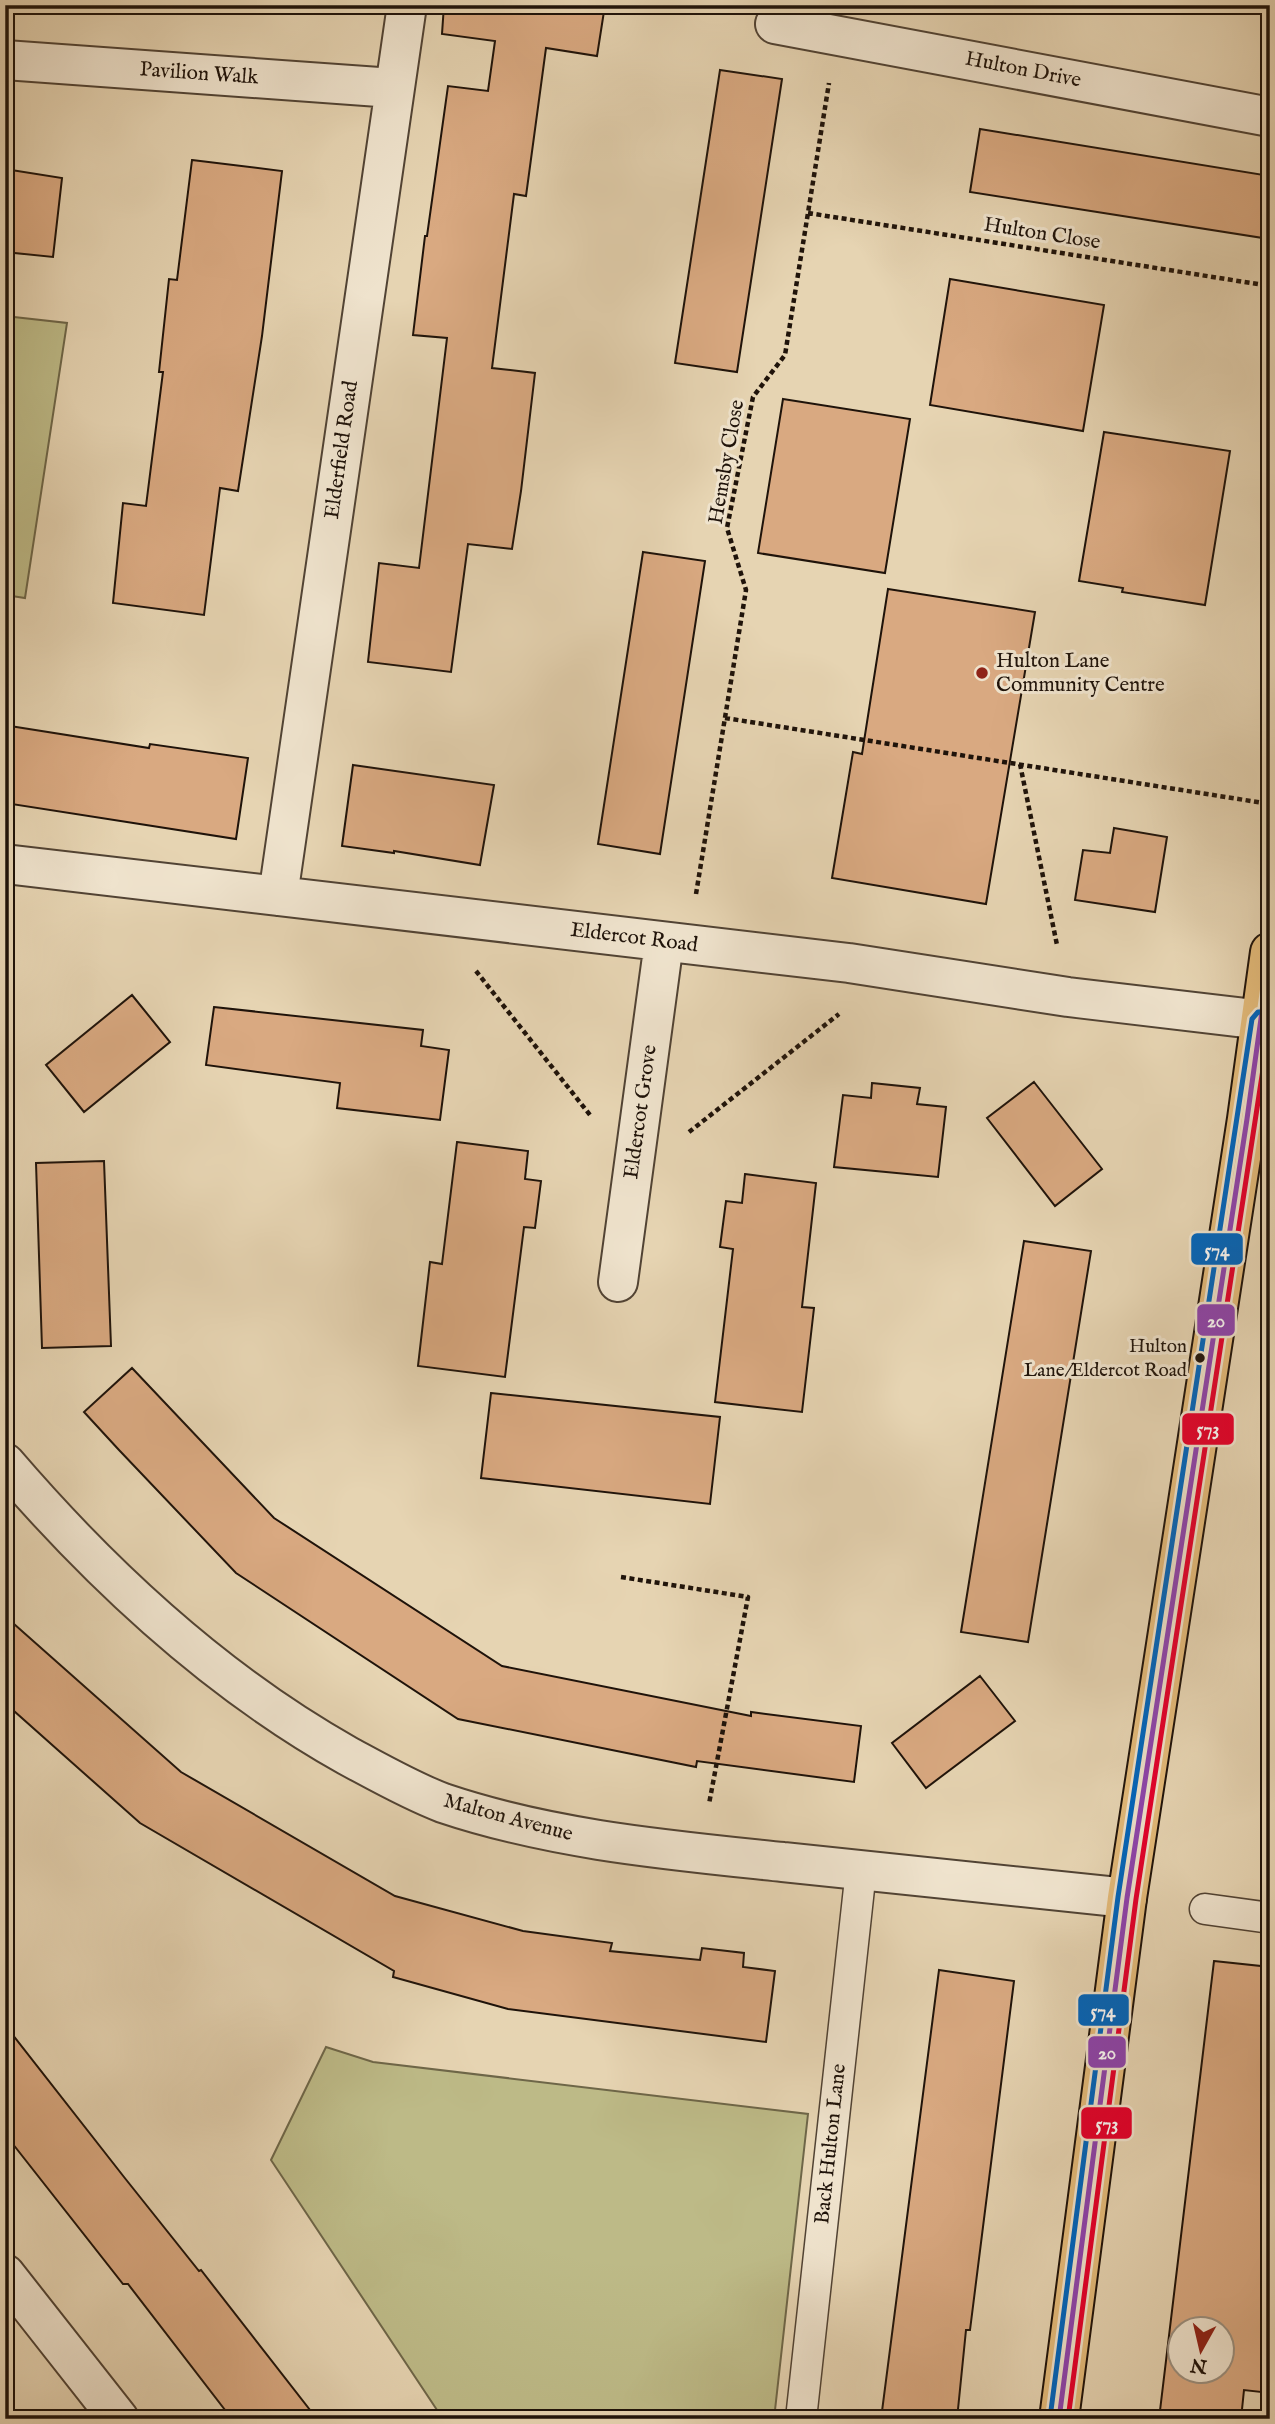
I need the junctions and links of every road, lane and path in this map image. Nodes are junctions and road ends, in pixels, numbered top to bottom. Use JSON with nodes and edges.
{"nodes":[{"id":1,"x":407,"y":5,"type":"edge"},
{"id":2,"x":775,"y":24,"type":"dead end"},
{"id":3,"x":837,"y":34,"type":"junction"},
{"id":4,"x":5,"y":60,"type":"edge"},
{"id":5,"x":393,"y":88,"type":"junction"},
{"id":6,"x":1270,"y":117,"type":"edge"},
{"id":7,"x":808,"y":213,"type":"junction"},
{"id":8,"x":1270,"y":286,"type":"edge"},
{"id":9,"x":725,"y":718,"type":"junction"},
{"id":10,"x":1020,"y":764,"type":"junction"},
{"id":11,"x":1270,"y":804,"type":"edge"},
{"id":12,"x":5,"y":864,"type":"edge"},
{"id":13,"x":278,"y":896,"type":"junction"},
{"id":14,"x":481,"y":920,"type":"junction"},
{"id":15,"x":676,"y":943,"type":"junction"},
{"id":16,"x":1270,"y":952,"type":"edge"},
{"id":17,"x":849,"y":963,"type":"junction"},
{"id":18,"x":1068,"y":997,"type":"junction"},
{"id":19,"x":1265,"y":1021,"type":"edge"},
{"id":20,"x":636,"y":1150,"type":"junction"},
{"id":21,"x":618,"y":1282,"type":"dead end"},
{"id":22,"x":5,"y":1463,"type":"edge"},
{"id":23,"x":621,"y":1577,"type":"dead end"},
{"id":24,"x":699,"y":1853,"type":"junction"},
{"id":25,"x":861,"y":1870,"type":"junction"},
{"id":26,"x":1127,"y":1898,"type":"junction"},
{"id":27,"x":1205,"y":1909,"type":"dead end"},
{"id":28,"x":1270,"y":1918,"type":"edge"},
{"id":29,"x":5,"y":2274,"type":"edge"},
{"id":30,"x":119,"y":2419,"type":"edge"},
{"id":31,"x":801,"y":2419,"type":"edge"},
{"id":32,"x":1059,"y":2419,"type":"edge"}],
"edges":[{"from":1,"to":5,"type":"street","name":"Elderfield Road"},
{"from":2,"to":3,"type":"street","name":"Hulton Drive"},
{"from":3,"to":6,"type":"street","name":"Hulton Drive"},
{"from":3,"to":7,"type":"path","name":"Hemsby Close"},
{"from":4,"to":5,"type":"street","name":"Pavilion Walk"},
{"from":5,"to":13,"type":"street","name":"Elderfield Road"},
{"from":7,"to":8,"type":"path","name":"Hulton Close"},
{"from":7,"to":9,"type":"path","name":"Hemsby Close"},
{"from":9,"to":10,"type":"path"},
{"from":9,"to":15,"type":"path","name":"Hemsby Close"},
{"from":10,"to":11,"type":"path"},
{"from":10,"to":18,"type":"path"},
{"from":12,"to":13,"type":"street","name":"Eldercot Road"},
{"from":13,"to":14,"type":"street","name":"Eldercot Road"},
{"from":14,"to":15,"type":"street","name":"Eldercot Road"},
{"from":14,"to":20,"type":"path"},
{"from":15,"to":17,"type":"street","name":"Eldercot Road"},
{"from":15,"to":20,"type":"street","name":"Eldercot Grove"},
{"from":16,"to":19,"type":"main road"},
{"from":17,"to":18,"type":"street","name":"Eldercot Road"},
{"from":17,"to":20,"type":"path"},
{"from":18,"to":19,"type":"street","name":"Eldercot Road"},
{"from":19,"to":26,"type":"main road"},
{"from":20,"to":21,"type":"street","name":"Eldercot Grove"},
{"from":22,"to":24,"type":"street","name":"Malton Avenue"},
{"from":23,"to":24,"type":"path"},
{"from":24,"to":25,"type":"street","name":"Malton Avenue"},
{"from":25,"to":26,"type":"street","name":"Malton Avenue"},
{"from":25,"to":31,"type":"lane","name":"Back Hulton Lane"},
{"from":26,"to":32,"type":"main road"},
{"from":27,"to":28,"type":"lane"},
{"from":29,"to":30,"type":"street"}]}
